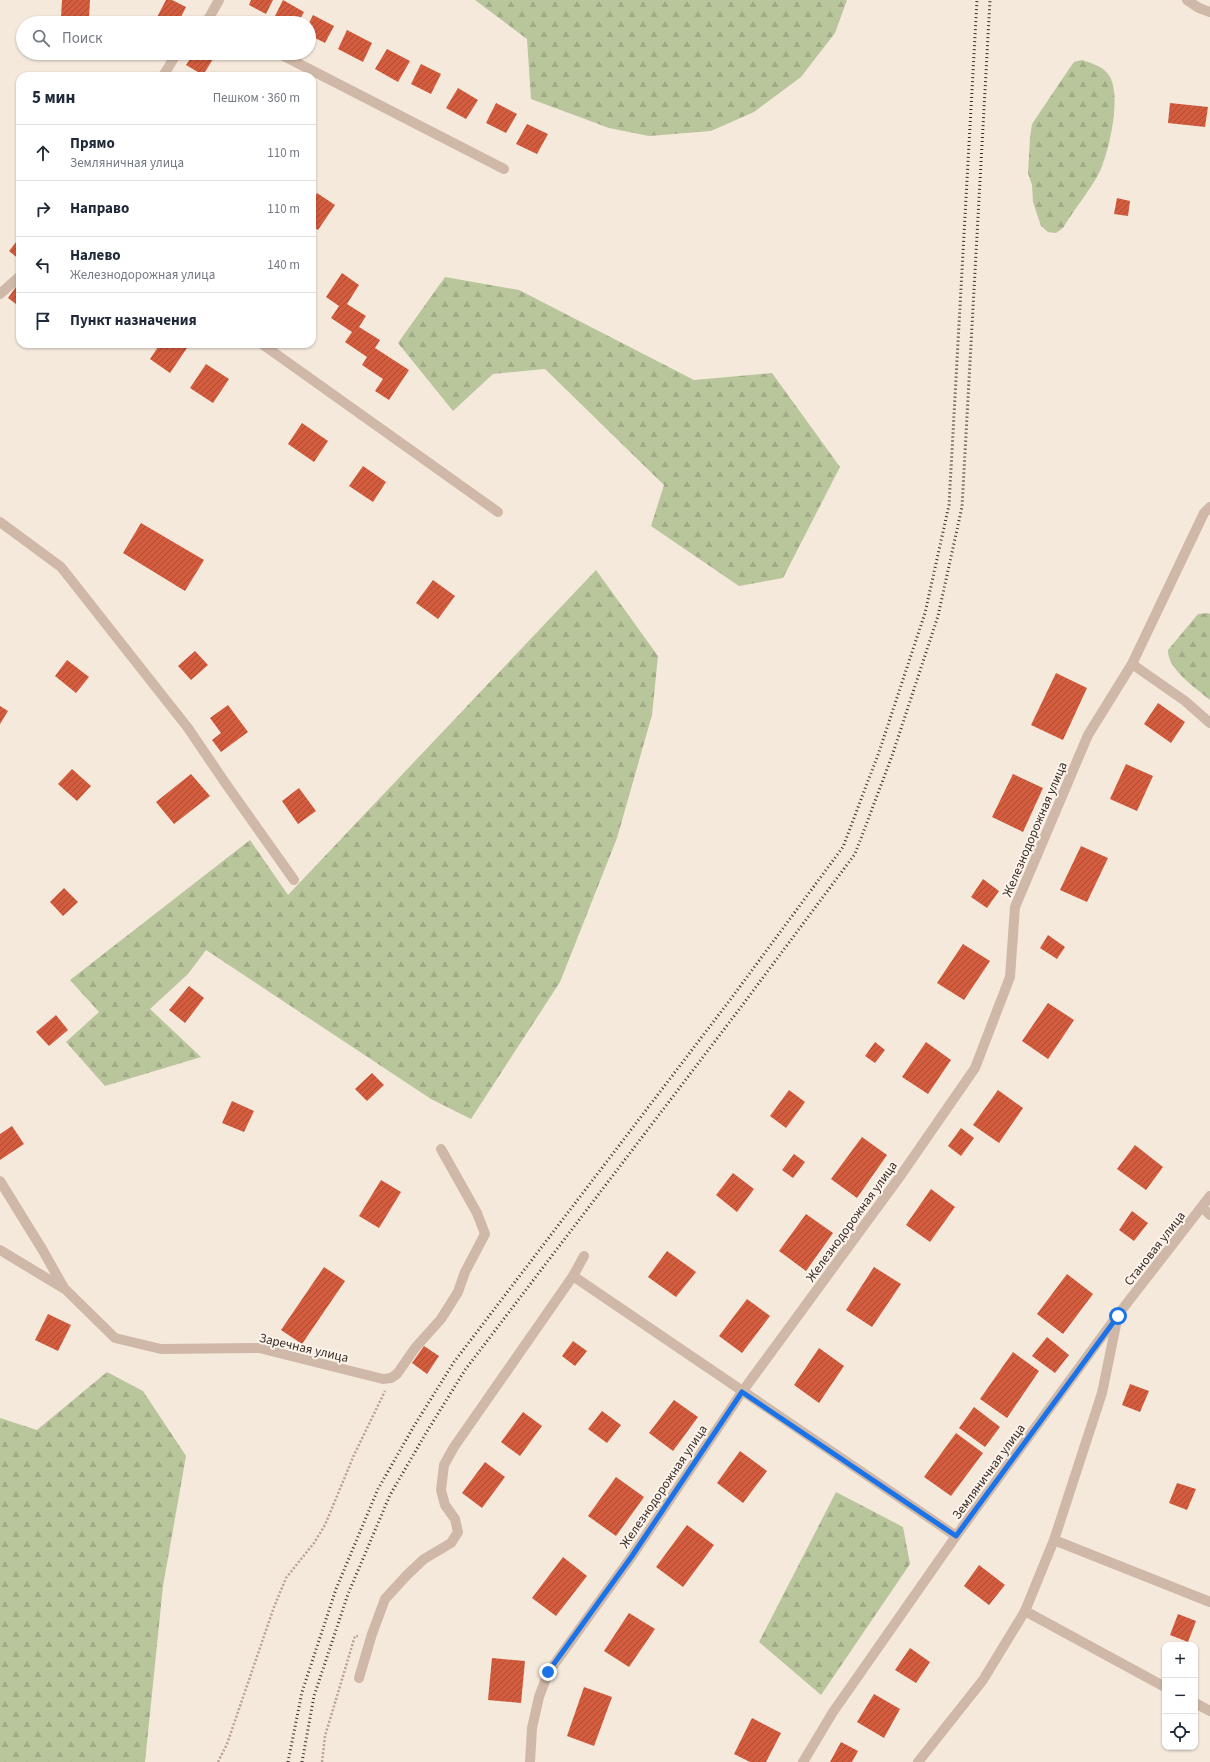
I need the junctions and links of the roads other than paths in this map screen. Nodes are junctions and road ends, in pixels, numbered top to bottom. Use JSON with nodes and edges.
{"nodes":[{"id":1,"x":219,"y":0,"type":"edge"},
{"id":2,"x":1187,"y":0,"type":"edge"},
{"id":3,"x":1210,"y":12,"type":"edge"},
{"id":4,"x":209,"y":16,"type":"edge"},
{"id":5,"x":173,"y":60,"type":"edge"},
{"id":6,"x":292,"y":60,"type":"edge"},
{"id":7,"x":165,"y":72,"type":"edge"},
{"id":8,"x":315,"y":72,"type":"edge"},
{"id":9,"x":316,"y":73,"type":"edge"},
{"id":10,"x":504,"y":169,"type":"dead end"},
{"id":11,"x":16,"y":280,"type":"edge"},
{"id":12,"x":0,"y":294,"type":"edge"},
{"id":13,"x":268,"y":348,"type":"edge"},
{"id":14,"x":1210,"y":507,"type":"edge"},
{"id":15,"x":498,"y":512,"type":"dead end"},
{"id":16,"x":0,"y":522,"type":"edge"},
{"id":17,"x":1132,"y":664,"type":"junction"},
{"id":18,"x":1210,"y":723,"type":"edge"},
{"id":19,"x":294,"y":880,"type":"dead end"},
{"id":20,"x":442,"y":1149,"type":"dead end"},
{"id":21,"x":0,"y":1181,"type":"edge"},
{"id":22,"x":1210,"y":1196,"type":"edge"},
{"id":23,"x":1202,"y":1207,"type":"junction"},
{"id":24,"x":1210,"y":1216,"type":"edge"},
{"id":25,"x":0,"y":1250,"type":"edge"},
{"id":26,"x":584,"y":1256,"type":"dead end"},
{"id":27,"x":573,"y":1276,"type":"junction"},
{"id":28,"x":64,"y":1288,"type":"junction"},
{"id":29,"x":1118,"y":1316,"type":"junction"},
{"id":30,"x":742,"y":1392,"type":"junction"},
{"id":31,"x":956,"y":1536,"type":"junction"},
{"id":32,"x":1054,"y":1540,"type":"junction"},
{"id":33,"x":1210,"y":1602,"type":"edge"},
{"id":34,"x":1024,"y":1611,"type":"junction"},
{"id":35,"x":359,"y":1678,"type":"dead end"},
{"id":36,"x":1162,"y":1685,"type":"edge"},
{"id":37,"x":1198,"y":1705,"type":"edge"},
{"id":38,"x":1210,"y":1711,"type":"edge"},
{"id":39,"x":530,"y":1762,"type":"edge"},
{"id":40,"x":803,"y":1762,"type":"edge"},
{"id":41,"x":918,"y":1762,"type":"edge"}],
"edges":[{"from":1,"to":4,"type":"street"},
{"from":2,"to":3,"type":"street"},
{"from":5,"to":7,"type":"street"},
{"from":6,"to":8,"type":"street"},
{"from":9,"to":10,"type":"street"},
{"from":11,"to":12,"type":"street"},
{"from":13,"to":15,"type":"street"},
{"from":14,"to":17,"type":"street","name":"Железнодорожная улица"},
{"from":16,"to":19,"type":"street"},
{"from":17,"to":18,"type":"street"},
{"from":17,"to":30,"type":"street","name":"Железнодорожная улица"},
{"from":20,"to":28,"type":"street","name":"Заречная улица"},
{"from":21,"to":28,"type":"street","name":"Заречная улица"},
{"from":22,"to":23,"type":"street","name":"Становая улица"},
{"from":23,"to":24,"type":"street"},
{"from":23,"to":29,"type":"street","name":"Становая улица"},
{"from":25,"to":28,"type":"street"},
{"from":26,"to":27,"type":"street"},
{"from":27,"to":30,"type":"street"},
{"from":27,"to":35,"type":"street"},
{"from":29,"to":31,"type":"street","name":"Земляничная улица"},
{"from":29,"to":32,"type":"street"},
{"from":30,"to":31,"type":"street"},
{"from":30,"to":39,"type":"street","name":"Железнодорожная улица"},
{"from":31,"to":40,"type":"street","name":"Земляничная улица"},
{"from":32,"to":33,"type":"street"},
{"from":32,"to":34,"type":"street"},
{"from":34,"to":36,"type":"street"},
{"from":34,"to":41,"type":"street"},
{"from":37,"to":38,"type":"street"}]}
